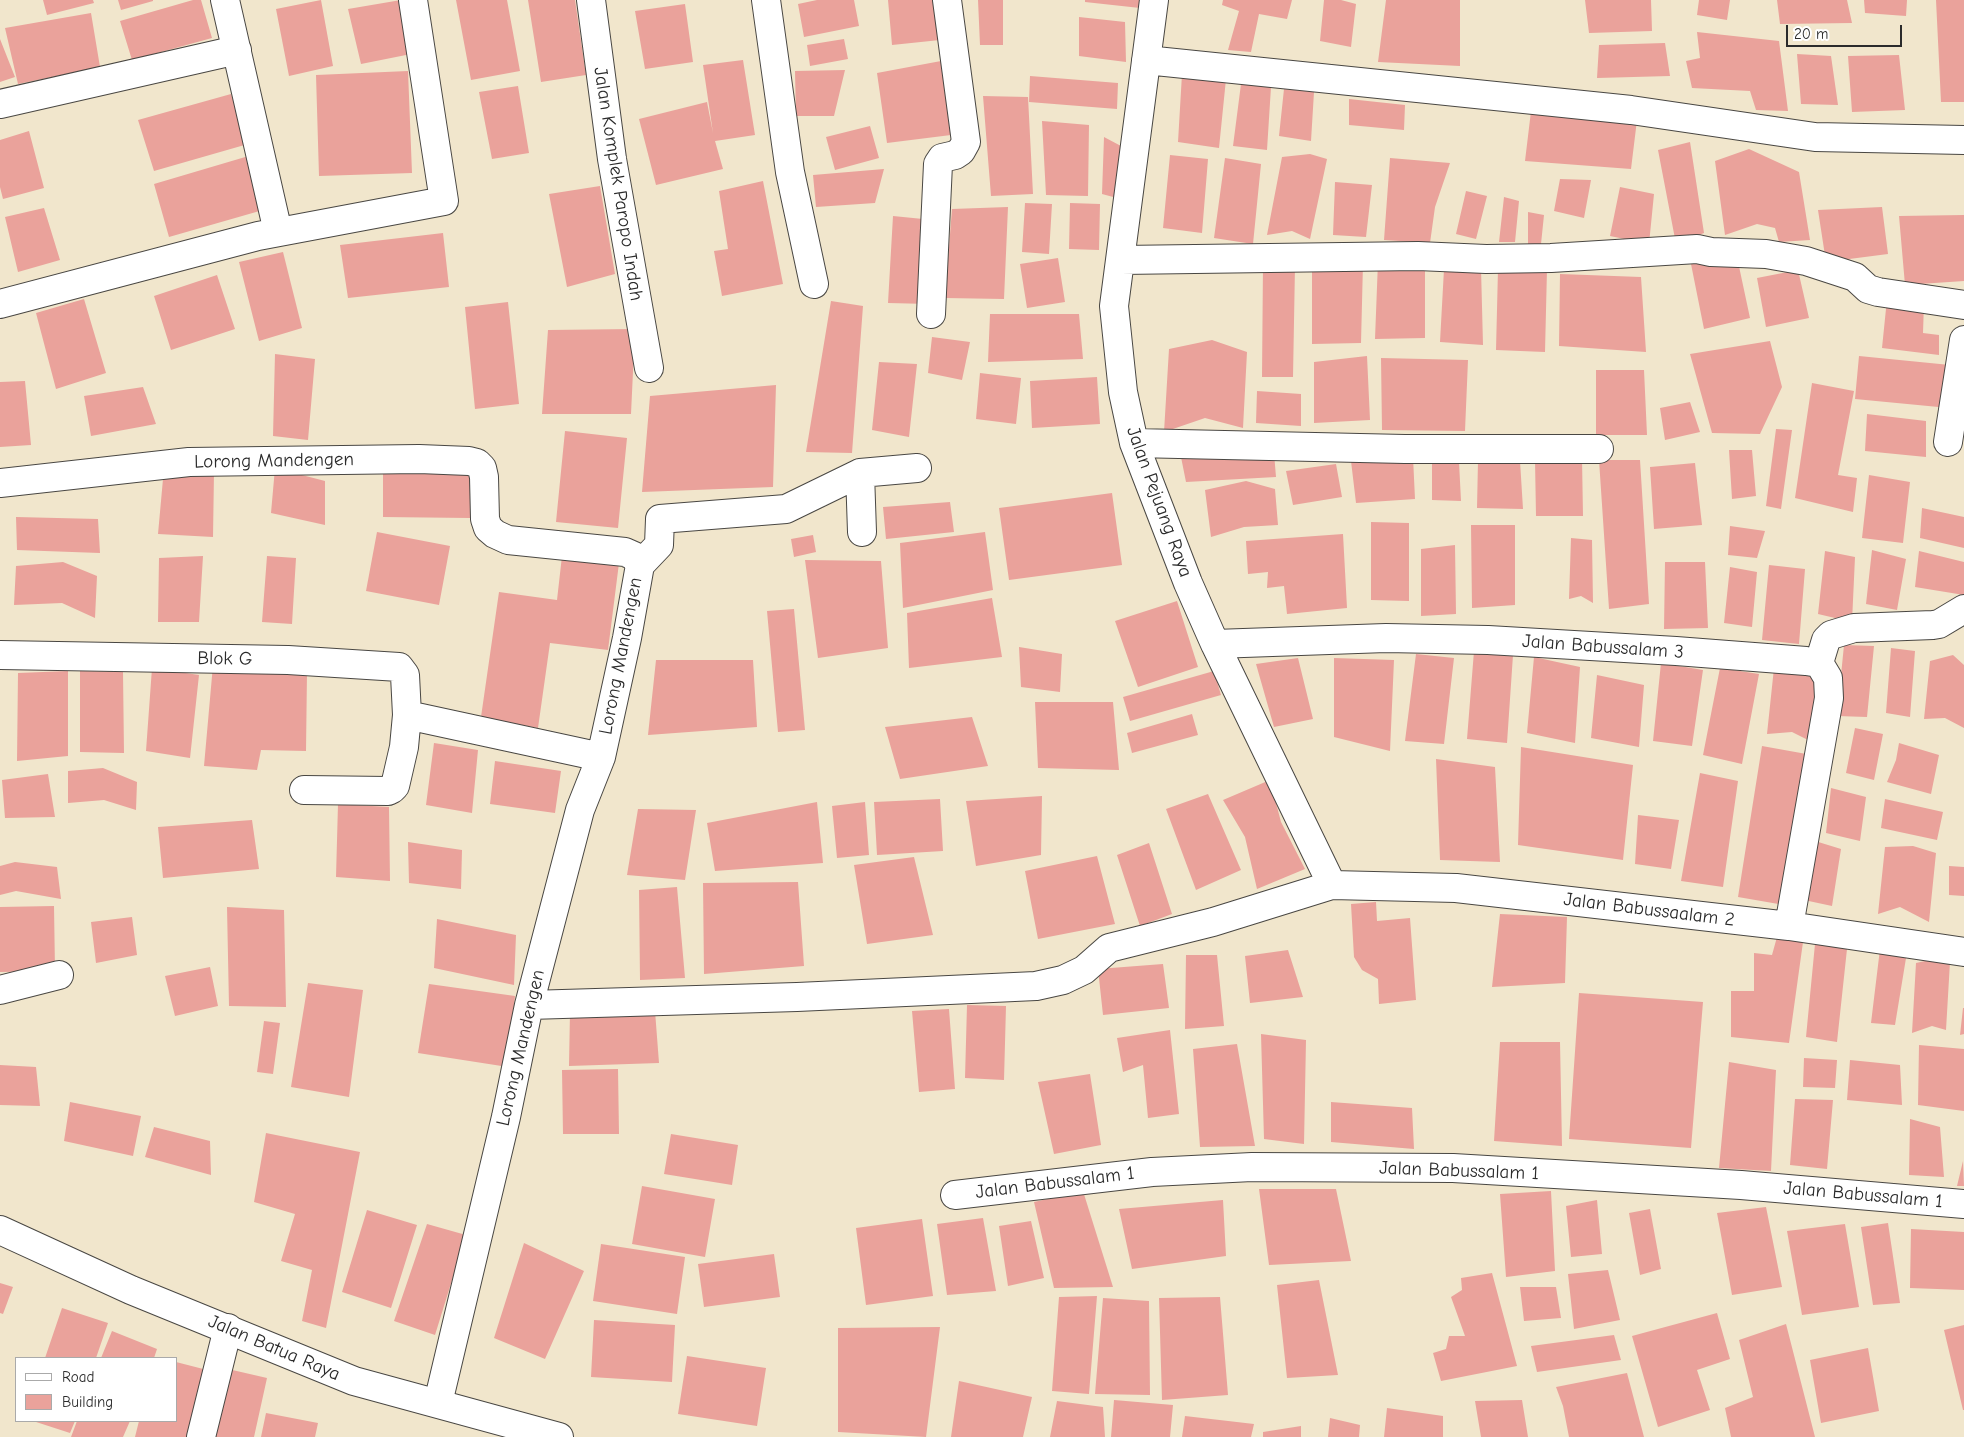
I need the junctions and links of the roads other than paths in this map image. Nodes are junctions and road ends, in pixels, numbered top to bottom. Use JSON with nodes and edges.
{"nodes":[{"id":1,"x":225,"y":0,"type":"edge"},
{"id":2,"x":413,"y":0,"type":"edge"},
{"id":3,"x":591,"y":0,"type":"edge"},
{"id":4,"x":766,"y":0,"type":"edge"},
{"id":5,"x":947,"y":0,"type":"edge"},
{"id":6,"x":1154,"y":0,"type":"edge"},
{"id":7,"x":237,"y":50,"type":"junction"},
{"id":8,"x":1146,"y":60,"type":"junction"},
{"id":9,"x":0,"y":104,"type":"edge"},
{"id":10,"x":1964,"y":140,"type":"edge"},
{"id":11,"x":278,"y":232,"type":"junction"},
{"id":12,"x":1121,"y":260,"type":"junction"},
{"id":13,"x":814,"y":284,"type":"dead end"},
{"id":14,"x":0,"y":304,"type":"edge"},
{"id":15,"x":1964,"y":305,"type":"edge"},
{"id":16,"x":932,"y":314,"type":"dead end"},
{"id":17,"x":1964,"y":340,"type":"edge"},
{"id":18,"x":649,"y":368,"type":"dead end"},
{"id":19,"x":1948,"y":442,"type":"dead end"},
{"id":20,"x":1134,"y":443,"type":"junction"},
{"id":21,"x":1599,"y":450,"type":"dead end"},
{"id":22,"x":918,"y":468,"type":"dead end"},
{"id":23,"x":860,"y":473,"type":"junction"},
{"id":24,"x":0,"y":483,"type":"edge"},
{"id":25,"x":862,"y":532,"type":"dead end"},
{"id":26,"x":640,"y":565,"type":"junction"},
{"id":27,"x":1964,"y":609,"type":"edge"},
{"id":28,"x":1215,"y":644,"type":"junction"},
{"id":29,"x":0,"y":655,"type":"edge"},
{"id":30,"x":1820,"y":663,"type":"junction"},
{"id":31,"x":407,"y":715,"type":"junction"},
{"id":32,"x":601,"y":757,"type":"junction"},
{"id":33,"x":304,"y":790,"type":"dead end"},
{"id":34,"x":1332,"y":885,"type":"junction"},
{"id":35,"x":1789,"y":926,"type":"junction"},
{"id":36,"x":1964,"y":952,"type":"edge"},
{"id":37,"x":59,"y":975,"type":"dead end"},
{"id":38,"x":0,"y":990,"type":"edge"},
{"id":39,"x":530,"y":1005,"type":"junction"},
{"id":40,"x":955,"y":1195,"type":"dead end"},
{"id":41,"x":1964,"y":1204,"type":"edge"},
{"id":42,"x":0,"y":1230,"type":"edge"},
{"id":43,"x":228,"y":1328,"type":"junction"},
{"id":44,"x":438,"y":1403,"type":"junction"},
{"id":45,"x":201,"y":1437,"type":"edge"},
{"id":46,"x":559,"y":1437,"type":"edge"}],
"edges":[{"from":1,"to":7,"type":"street"},
{"from":2,"to":11,"type":"street"},
{"from":3,"to":18,"type":"street","name":"Jalan Komplek Paropo Indah"},
{"from":4,"to":13,"type":"street"},
{"from":5,"to":16,"type":"street"},
{"from":6,"to":8,"type":"street","name":"Jalan Pejuang Raya"},
{"from":7,"to":9,"type":"street"},
{"from":7,"to":11,"type":"street"},
{"from":8,"to":10,"type":"street"},
{"from":8,"to":12,"type":"street","name":"Jalan Pejuang Raya"},
{"from":11,"to":14,"type":"street"},
{"from":12,"to":15,"type":"street"},
{"from":12,"to":20,"type":"street","name":"Jalan Pejuang Raya"},
{"from":17,"to":19,"type":"street"},
{"from":20,"to":21,"type":"street"},
{"from":20,"to":28,"type":"street","name":"Jalan Pejuang Raya"},
{"from":22,"to":23,"type":"street"},
{"from":23,"to":25,"type":"street"},
{"from":23,"to":26,"type":"street"},
{"from":24,"to":26,"type":"street","name":"Lorong Mandengen"},
{"from":26,"to":32,"type":"street","name":"Lorong Mandengen"},
{"from":27,"to":30,"type":"street"},
{"from":28,"to":30,"type":"street","name":"Jalan Babussalam 3"},
{"from":28,"to":34,"type":"street","name":"Jalan Pejuang Raya"},
{"from":29,"to":31,"type":"street","name":"Blok G"},
{"from":30,"to":35,"type":"street"},
{"from":31,"to":32,"type":"street"},
{"from":31,"to":33,"type":"street","name":"Blok G"},
{"from":32,"to":39,"type":"street","name":"Lorong Mandengen"},
{"from":34,"to":35,"type":"street","name":"Jalan Babussaalam 2"},
{"from":34,"to":39,"type":"street","name":"Jalan Babussaalam 2"},
{"from":35,"to":36,"type":"street","name":"Jalan Babussaalam 2"},
{"from":37,"to":38,"type":"street"},
{"from":39,"to":44,"type":"street","name":"Lorong Mandengen"},
{"from":40,"to":41,"type":"street","name":"Jalan Babussalam 1"},
{"from":42,"to":43,"type":"street","name":"Jalan Batua Raya"},
{"from":43,"to":44,"type":"street","name":"Jalan Batua Raya"},
{"from":43,"to":45,"type":"street"},
{"from":44,"to":46,"type":"street","name":"Jalan Batua Raya"}]}
